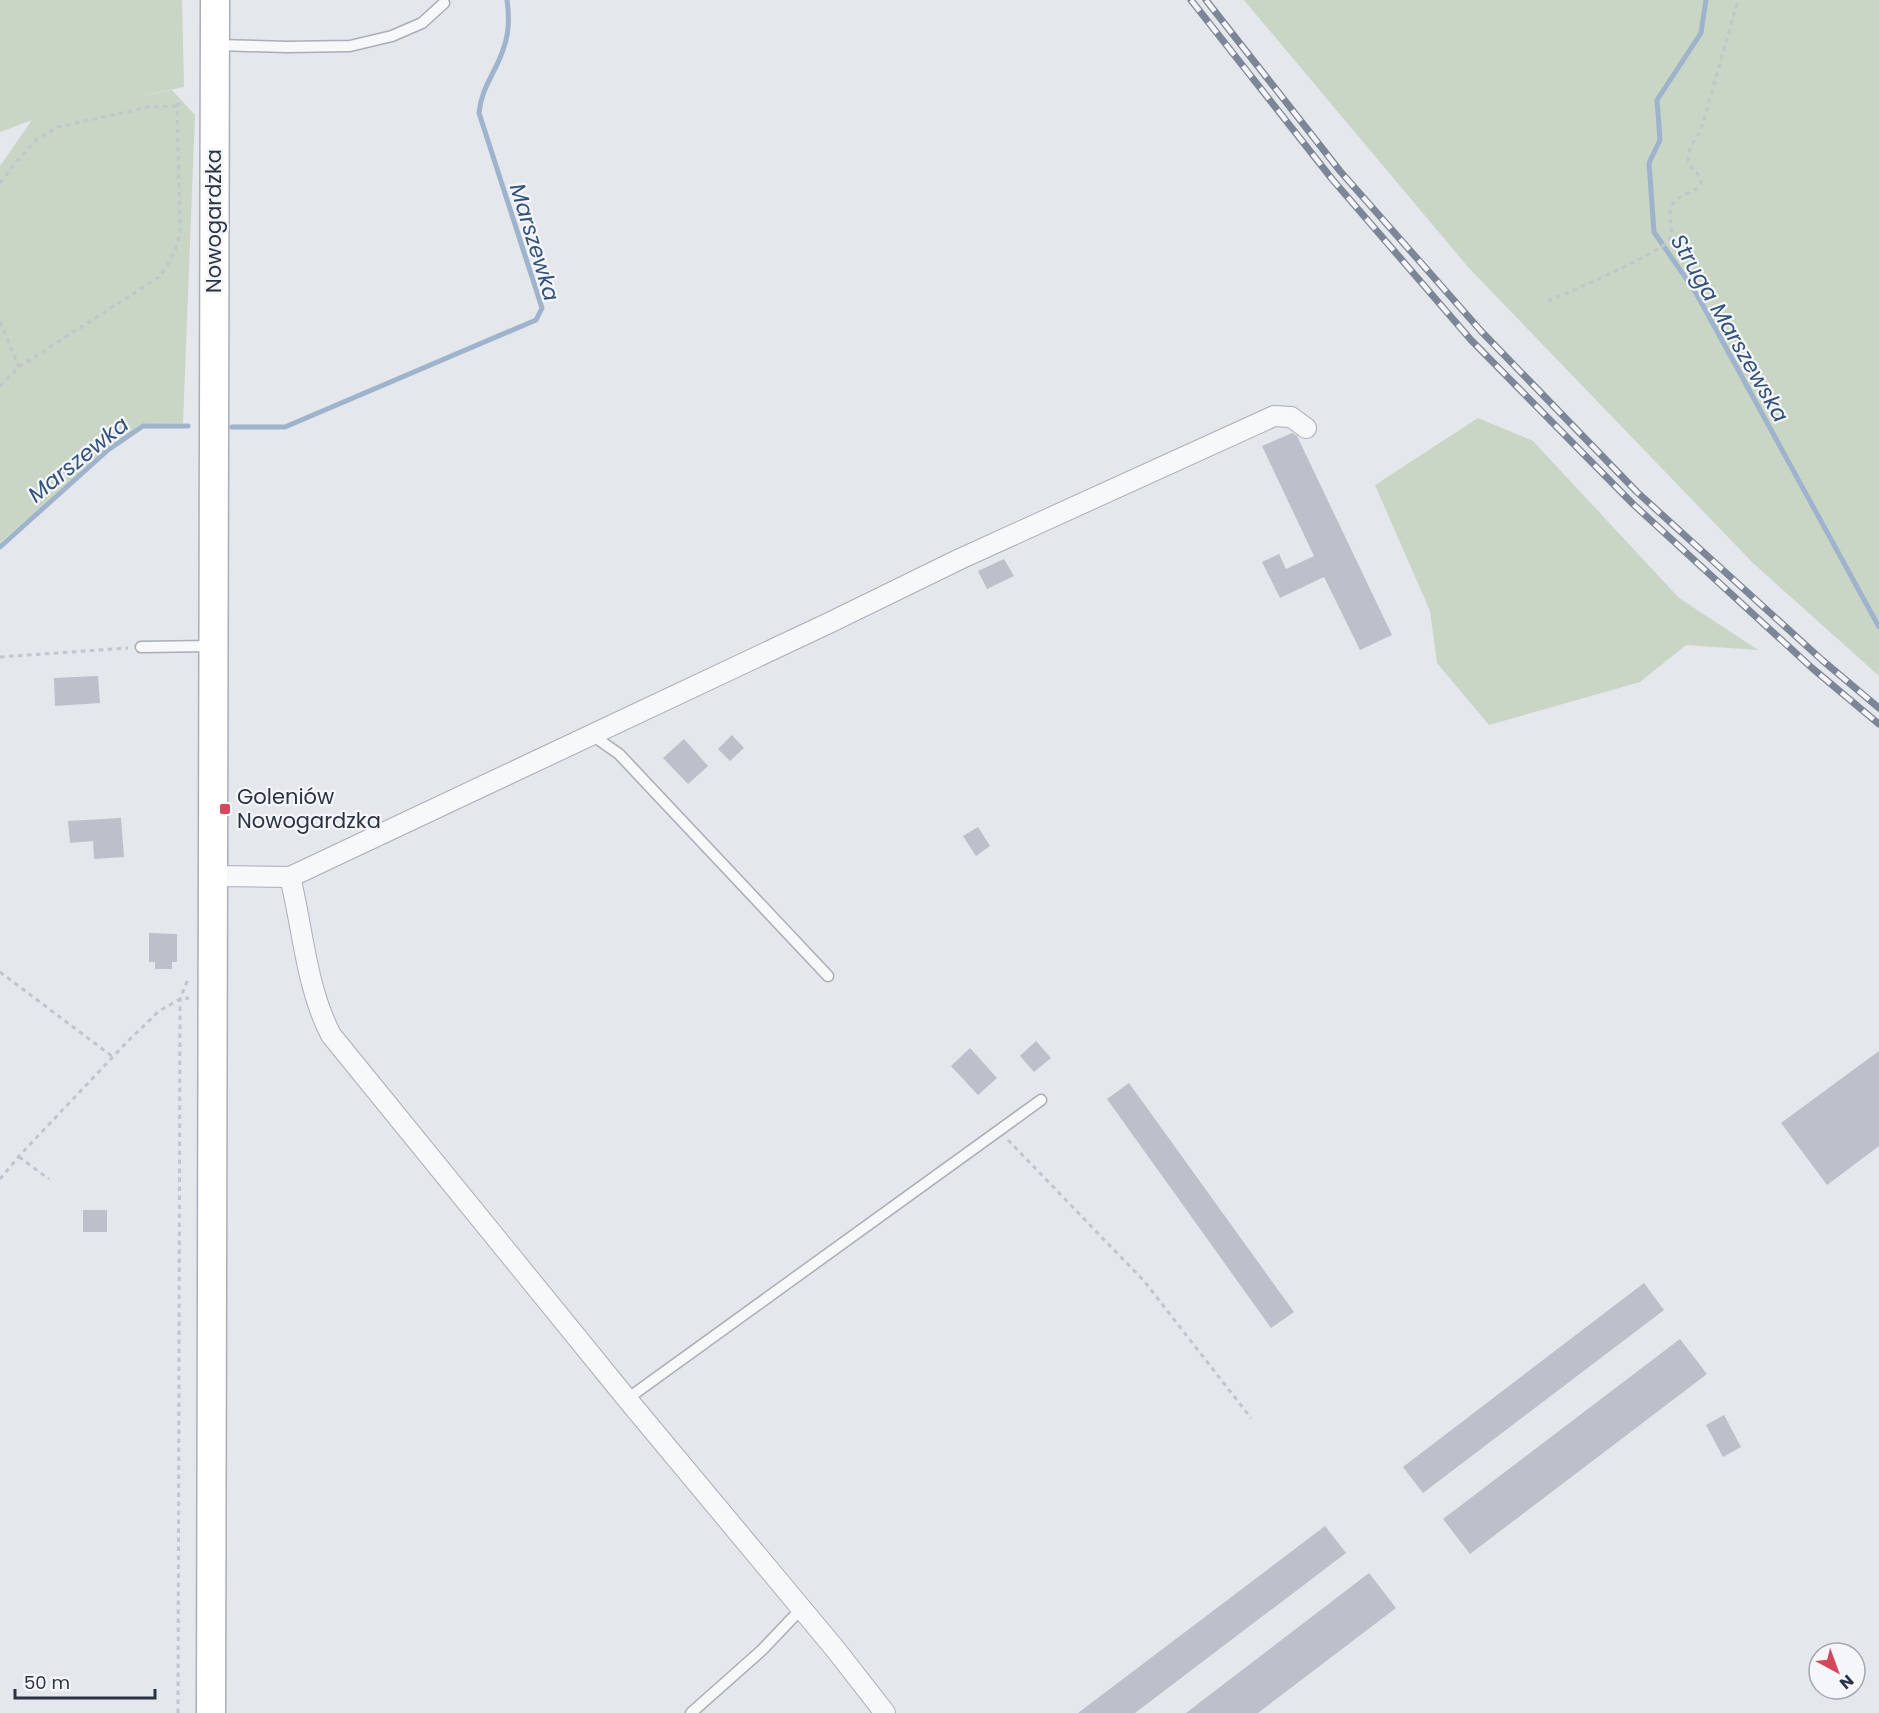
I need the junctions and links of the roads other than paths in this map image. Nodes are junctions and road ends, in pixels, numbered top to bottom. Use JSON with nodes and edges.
{"nodes":[{"id":1,"x":215,"y":0,"type":"edge"},
{"id":2,"x":444,"y":3,"type":"dead end"},
{"id":3,"x":215,"y":45,"type":"junction"},
{"id":4,"x":1306,"y":428,"type":"dead end"},
{"id":5,"x":213,"y":646,"type":"junction"},
{"id":6,"x":141,"y":647,"type":"road end"},
{"id":7,"x":592,"y":735,"type":"junction"},
{"id":8,"x":213,"y":876,"type":"junction"},
{"id":9,"x":290,"y":877,"type":"junction"},
{"id":10,"x":828,"y":976,"type":"dead end"},
{"id":11,"x":1041,"y":1100,"type":"dead end"},
{"id":12,"x":627,"y":1399,"type":"junction"},
{"id":13,"x":801,"y":1609,"type":"junction"},
{"id":14,"x":211,"y":1713,"type":"edge"},
{"id":15,"x":691,"y":1713,"type":"edge"},
{"id":16,"x":885,"y":1713,"type":"edge"}],
"edges":[{"from":1,"to":3,"type":"street","name":"Nowogardzka"},
{"from":2,"to":3,"type":"lane"},
{"from":3,"to":5,"type":"street","name":"Nowogardzka"},
{"from":4,"to":7,"type":"street"},
{"from":5,"to":6,"type":"lane"},
{"from":5,"to":8,"type":"street","name":"Nowogardzka"},
{"from":7,"to":9,"type":"street"},
{"from":7,"to":10,"type":"lane"},
{"from":8,"to":9,"type":"street"},
{"from":8,"to":14,"type":"street","name":"Nowogardzka"},
{"from":9,"to":12,"type":"street"},
{"from":11,"to":12,"type":"lane"},
{"from":12,"to":13,"type":"street"},
{"from":13,"to":15,"type":"lane"},
{"from":13,"to":16,"type":"street"}]}
